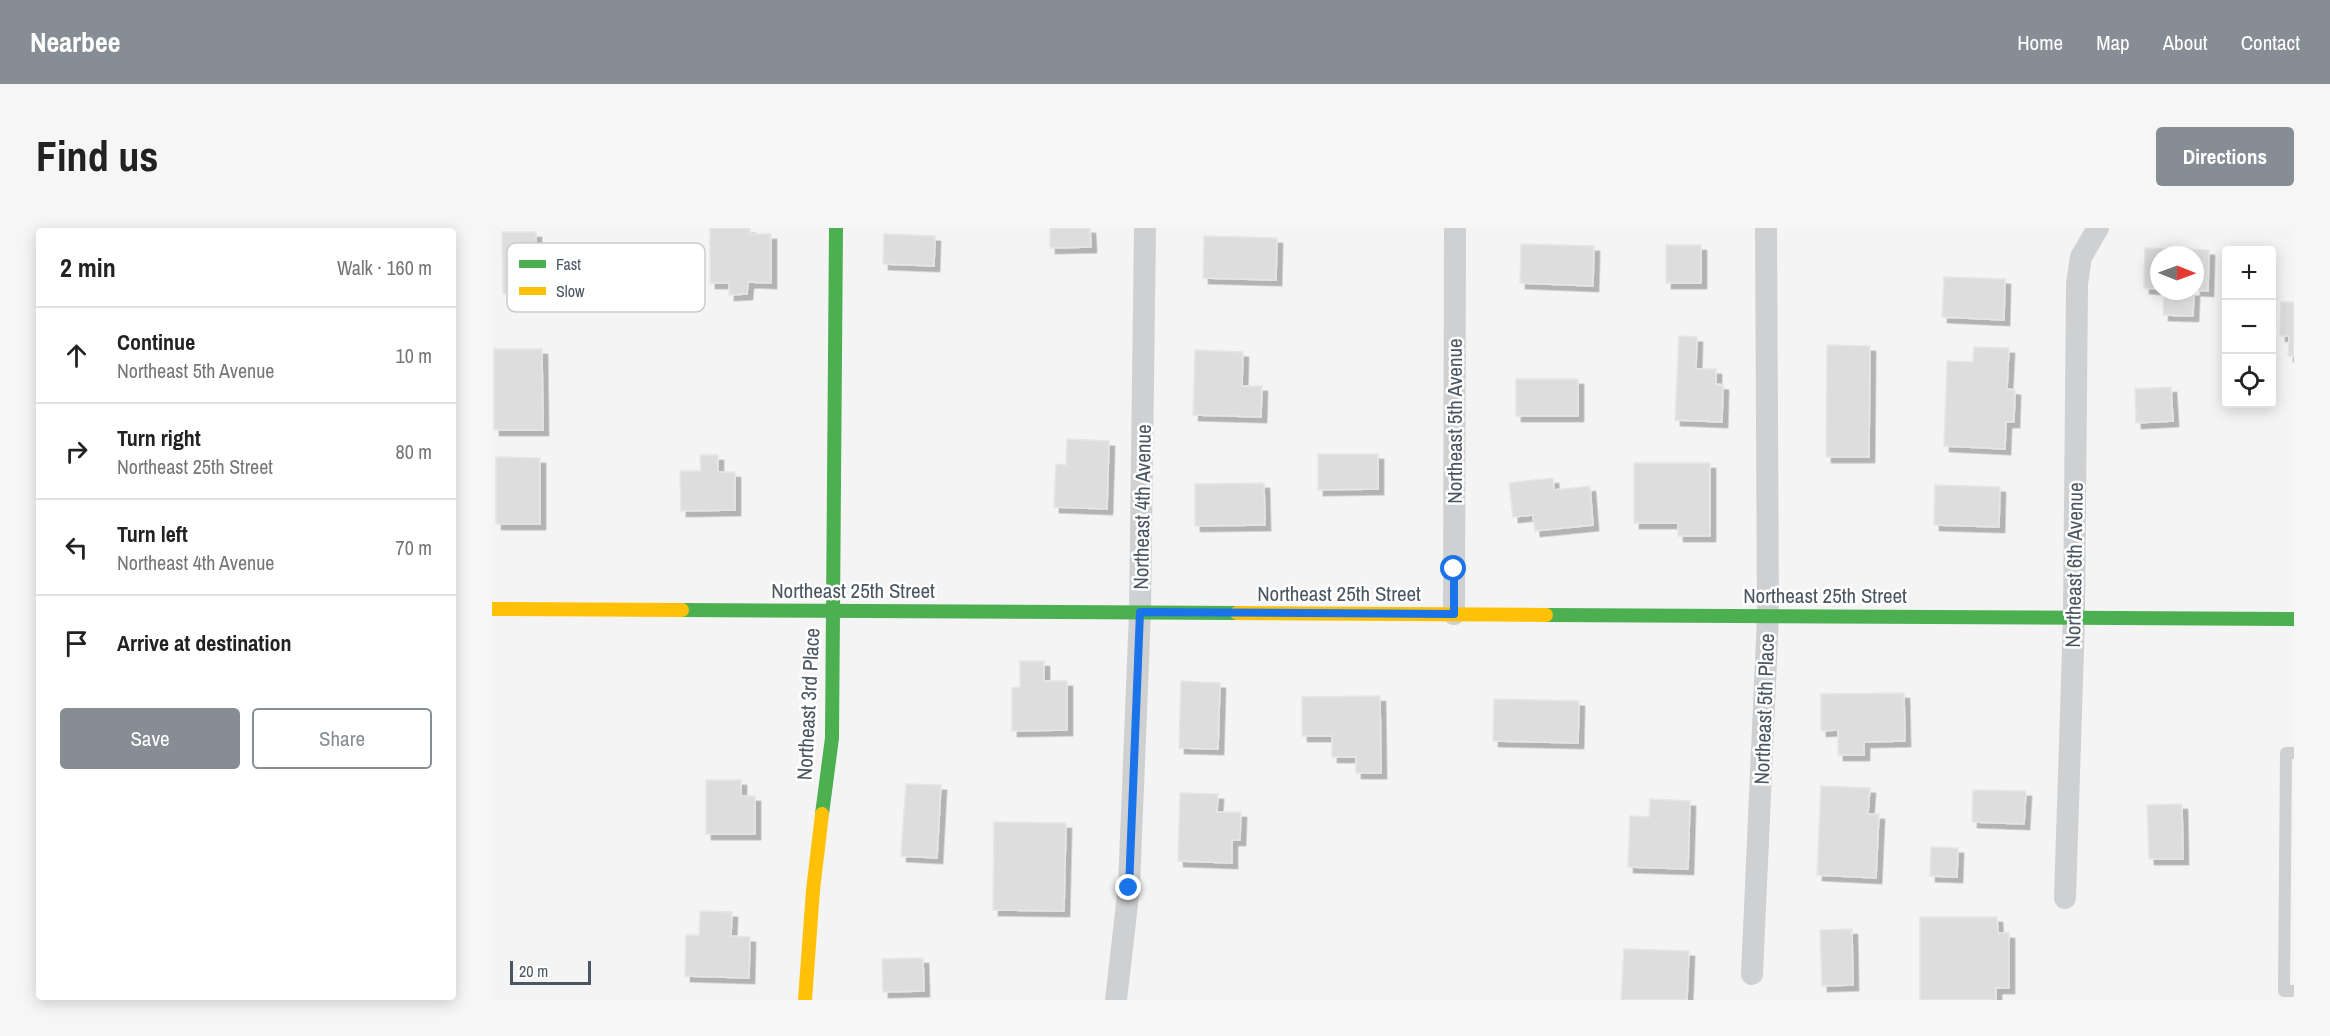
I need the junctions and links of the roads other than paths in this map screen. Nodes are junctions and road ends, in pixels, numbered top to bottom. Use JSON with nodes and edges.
{"nodes":[{"id":1,"x":836,"y":228,"type":"edge"},
{"id":2,"x":1146,"y":228,"type":"edge"},
{"id":3,"x":1455,"y":228,"type":"edge"},
{"id":4,"x":1766,"y":228,"type":"edge"},
{"id":5,"x":2096,"y":231,"type":"edge"},
{"id":6,"x":492,"y":609,"type":"edge"},
{"id":7,"x":833,"y":611,"type":"junction"},
{"id":8,"x":1140,"y":612,"type":"junction"},
{"id":9,"x":1454,"y":614,"type":"junction"},
{"id":10,"x":1768,"y":616,"type":"junction"},
{"id":11,"x":2074,"y":618,"type":"junction"},
{"id":12,"x":2294,"y":619,"type":"edge"},
{"id":13,"x":2294,"y":753,"type":"edge"},
{"id":14,"x":2065,"y":898,"type":"dead end"},
{"id":15,"x":1752,"y":974,"type":"dead end"},
{"id":16,"x":2294,"y":991,"type":"edge"},
{"id":17,"x":805,"y":1000,"type":"edge"},
{"id":18,"x":1116,"y":1000,"type":"edge"}],
"edges":[{"from":1,"to":7,"type":"street","name":"Northeast 3rd Place"},
{"from":2,"to":8,"type":"street","name":"Northeast 4th Avenue"},
{"from":3,"to":9,"type":"street","name":"Northeast 5th Avenue"},
{"from":4,"to":10,"type":"street","name":"Northeast 5th Place"},
{"from":5,"to":11,"type":"street","name":"Northeast 6th Avenue"},
{"from":6,"to":7,"type":"street","name":"Northeast 25th Street"},
{"from":7,"to":8,"type":"street","name":"Northeast 25th Street"},
{"from":7,"to":17,"type":"street","name":"Northeast 3rd Place"},
{"from":8,"to":9,"type":"street","name":"Northeast 25th Street"},
{"from":8,"to":18,"type":"street","name":"Northeast 4th Avenue"},
{"from":9,"to":10,"type":"street","name":"Northeast 25th Street"},
{"from":10,"to":11,"type":"street","name":"Northeast 25th Street"},
{"from":10,"to":15,"type":"street","name":"Northeast 5th Place"},
{"from":11,"to":12,"type":"street","name":"Northeast 25th Street"},
{"from":11,"to":14,"type":"street","name":"Northeast 6th Avenue"},
{"from":13,"to":16,"type":"lane"}]}
